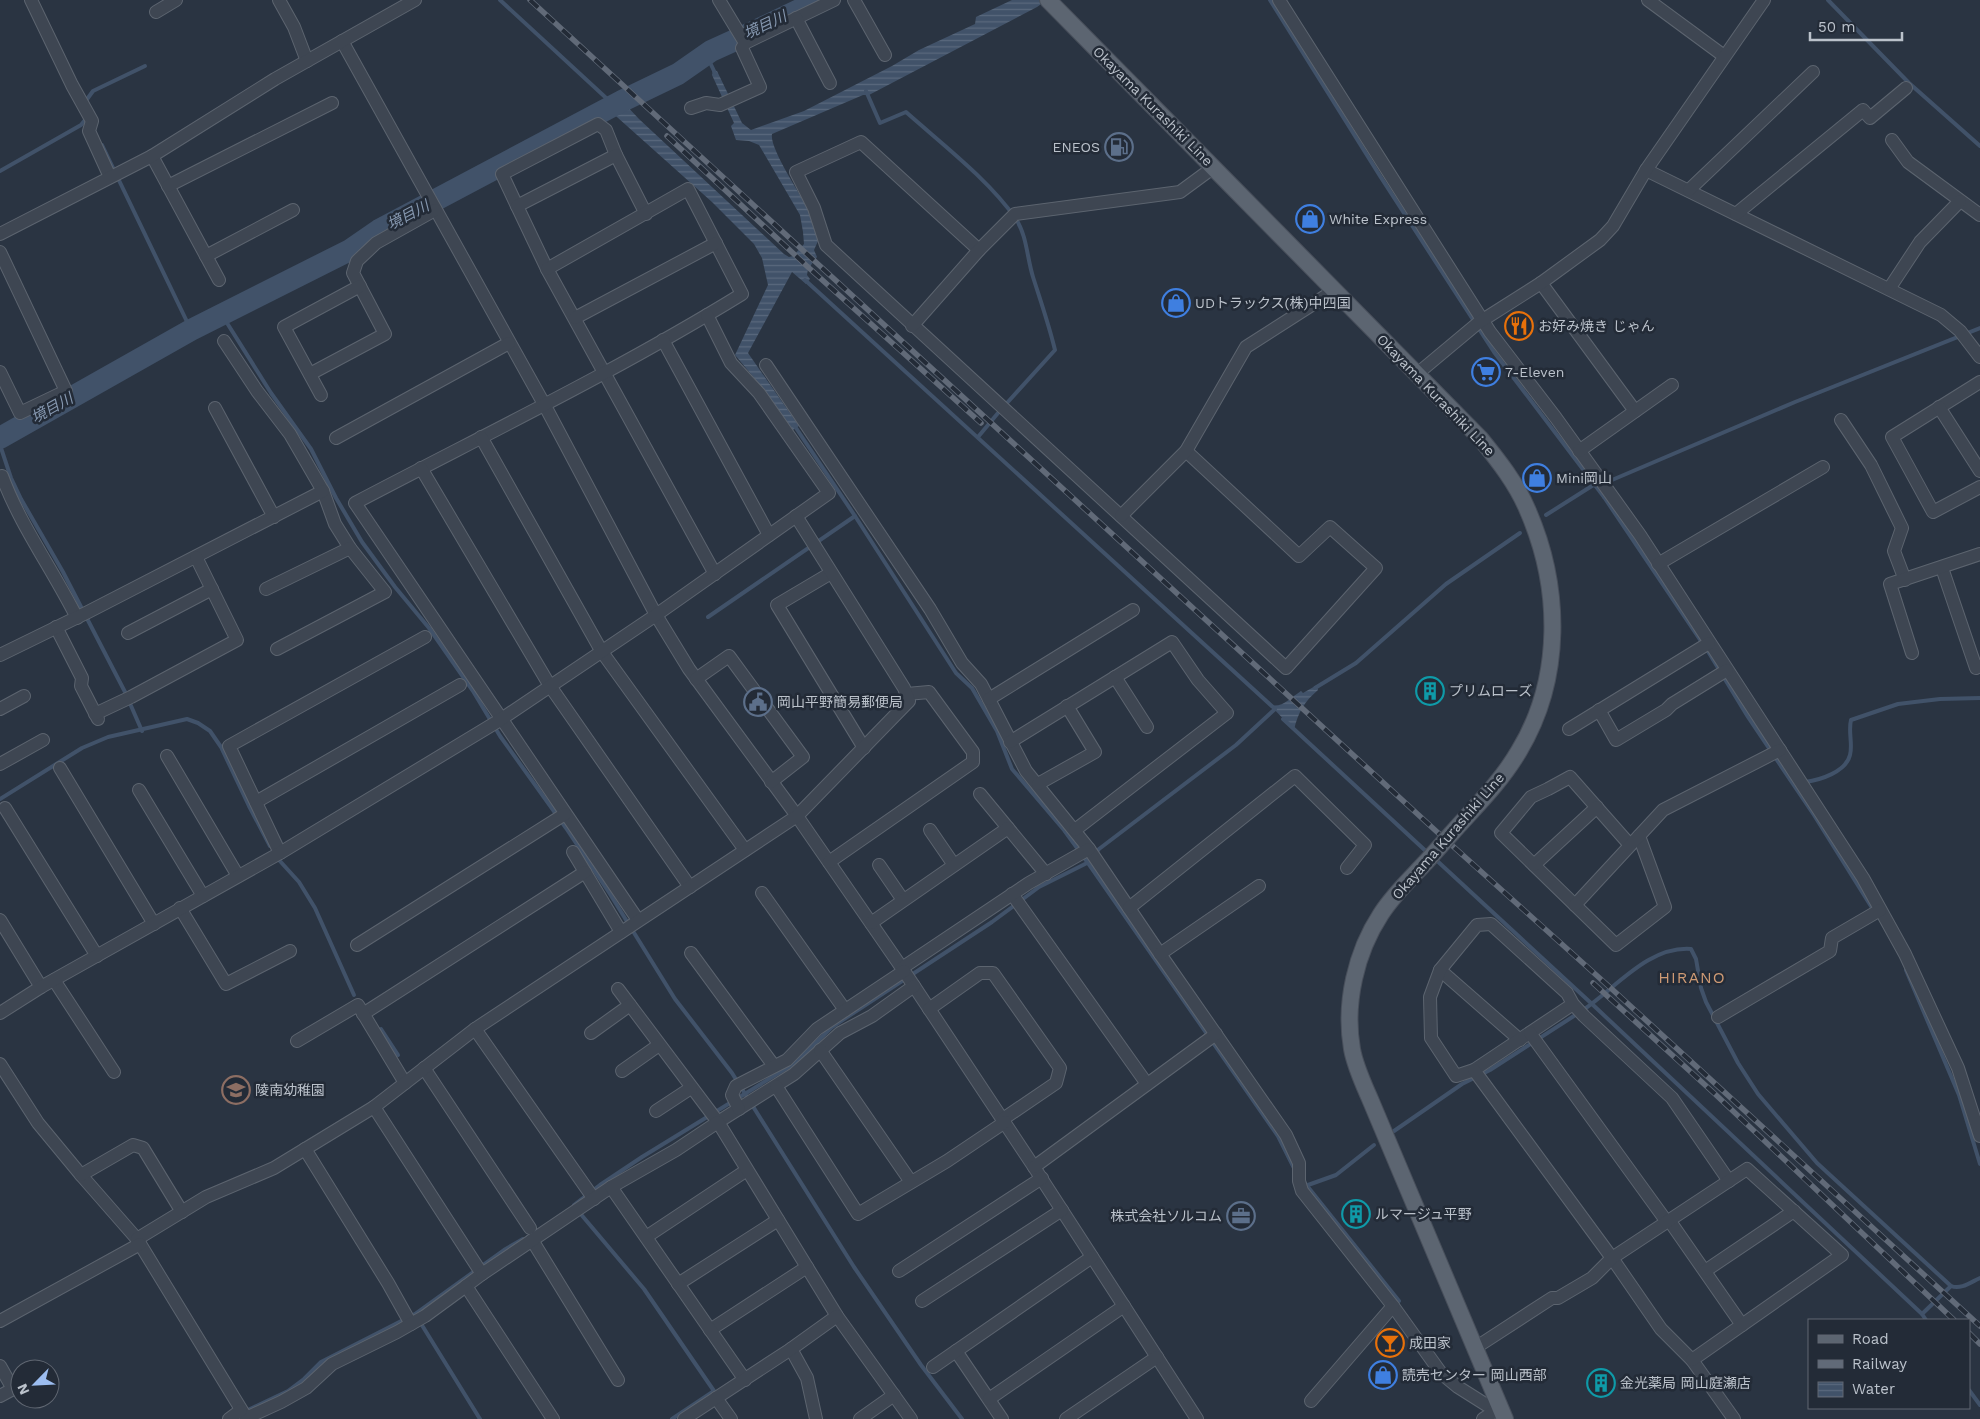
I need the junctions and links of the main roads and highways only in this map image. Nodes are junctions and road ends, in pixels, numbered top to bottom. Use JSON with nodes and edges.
{"nodes":[{"id":1,"x":1048,"y":1,"type":"edge"},
{"id":2,"x":1500,"y":1413,"type":"edge"}],
"edges":[{"from":1,"to":2,"type":"main road","name":"Okayama Kurashiki Line","bridge":true}]}
